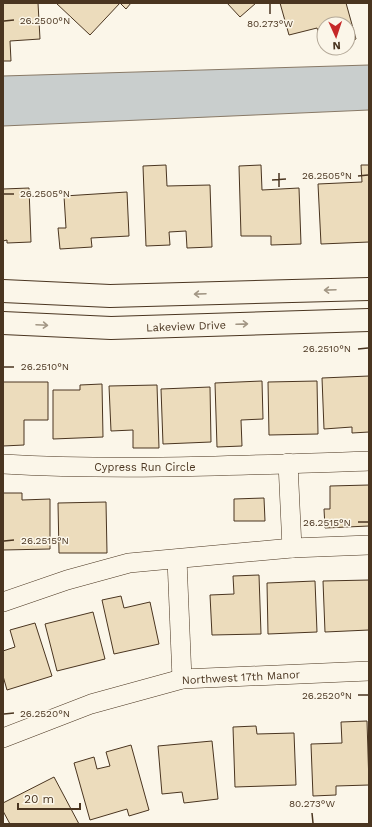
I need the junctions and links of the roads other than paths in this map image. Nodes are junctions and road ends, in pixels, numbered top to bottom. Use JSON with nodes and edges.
{"nodes":[{"id":1,"x":369,"y":289,"type":"edge"},
{"id":2,"x":3,"y":291,"type":"edge"},
{"id":3,"x":369,"y":320,"type":"edge"},
{"id":4,"x":3,"y":323,"type":"edge"},
{"id":5,"x":369,"y":460,"type":"edge"},
{"id":6,"x":288,"y":463,"type":"junction"},
{"id":7,"x":3,"y":464,"type":"edge"},
{"id":8,"x":369,"y":545,"type":"edge"},
{"id":9,"x":292,"y":548,"type":"junction"},
{"id":10,"x":177,"y":559,"type":"junction"},
{"id":11,"x":3,"y":602,"type":"edge"},
{"id":12,"x":369,"y":671,"type":"edge"},
{"id":13,"x":182,"y":679,"type":"junction"},
{"id":14,"x":3,"y":738,"type":"edge"}],
"edges":[{"from":1,"to":2,"type":"street","one_way":true},
{"from":4,"to":3,"type":"street","name":"Lakeview Drive","one_way":true},
{"from":5,"to":6,"type":"street","name":"Cypress Run Circle"},
{"from":6,"to":7,"type":"street","name":"Cypress Run Circle"},
{"from":6,"to":9,"type":"street"},
{"from":8,"to":9,"type":"street"},
{"from":9,"to":10,"type":"street"},
{"from":10,"to":11,"type":"street"},
{"from":10,"to":13,"type":"street"},
{"from":12,"to":13,"type":"street","name":"Northwest 17th Manor"},
{"from":13,"to":14,"type":"street","name":"Northwest 17th Manor"}]}
